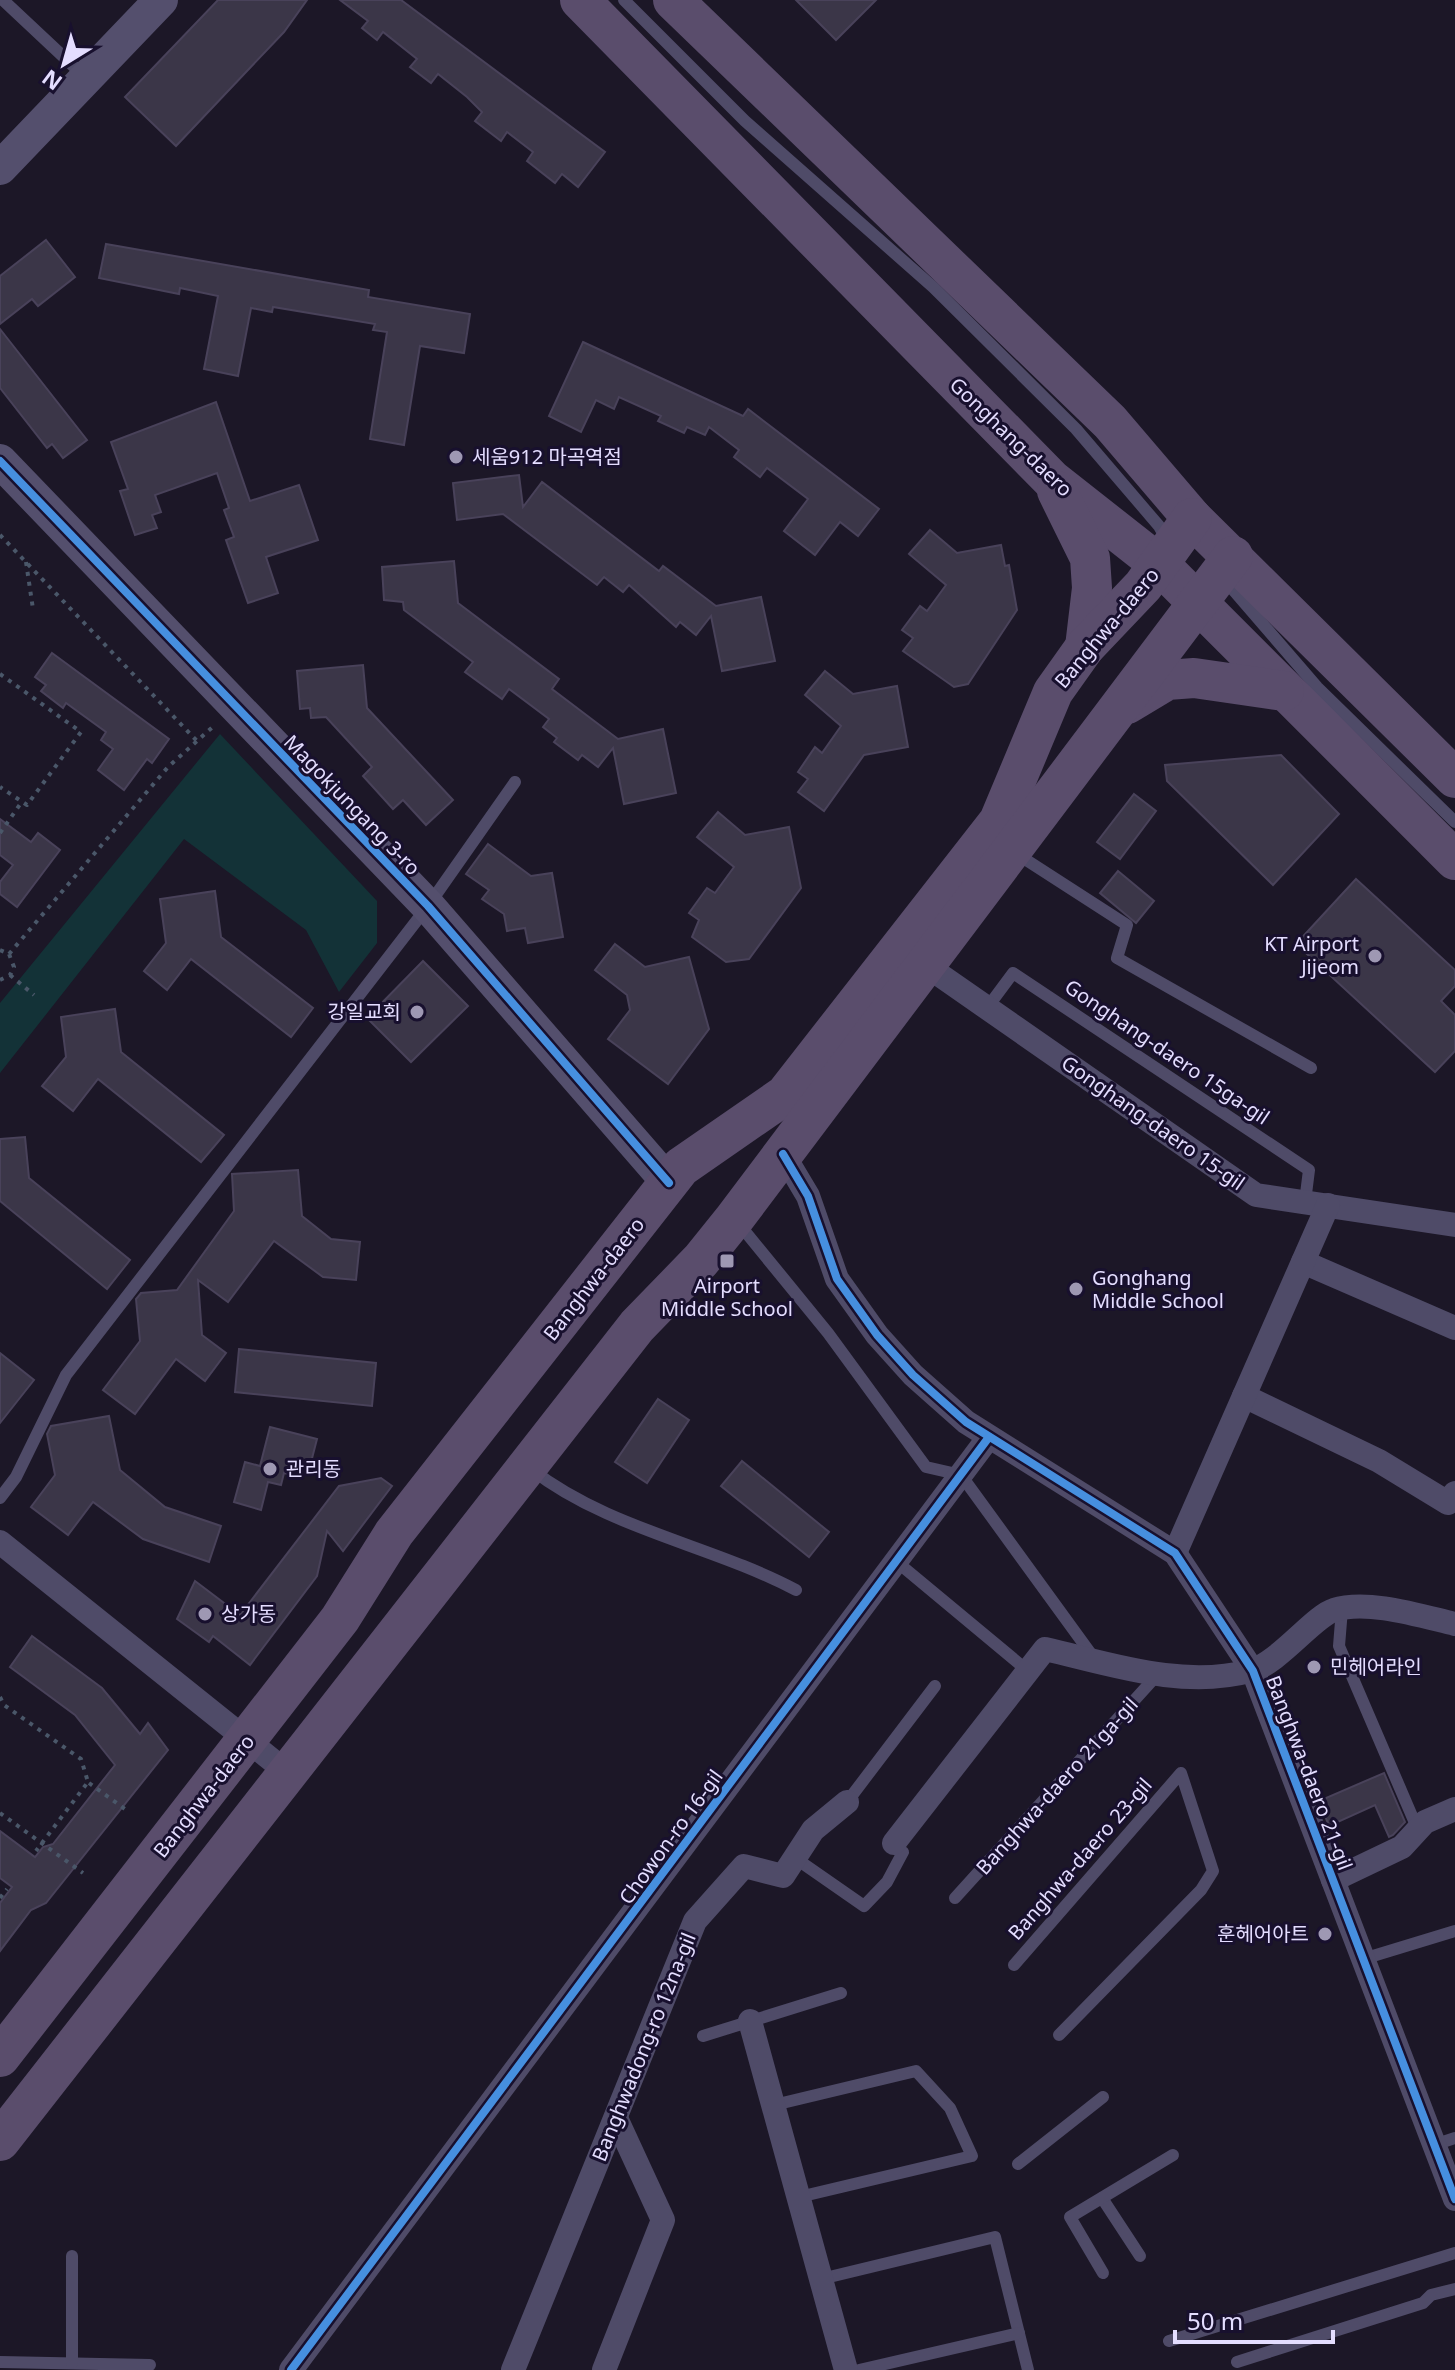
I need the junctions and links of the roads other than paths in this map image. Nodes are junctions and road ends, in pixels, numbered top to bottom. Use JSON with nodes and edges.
{"nodes":[{"id":1,"x":3,"y":0,"type":"edge"},
{"id":2,"x":161,"y":0,"type":"edge"},
{"id":3,"x":580,"y":0,"type":"edge"},
{"id":4,"x":624,"y":0,"type":"edge"},
{"id":5,"x":673,"y":0,"type":"edge"},
{"id":6,"x":86,"y":79,"type":"junction"},
{"id":7,"x":0,"y":168,"type":"edge"},
{"id":8,"x":0,"y":461,"type":"edge"},
{"id":9,"x":1052,"y":480,"type":"junction"},
{"id":10,"x":1174,"y":543,"type":"junction"},
{"id":11,"x":1216,"y":577,"type":"junction"},
{"id":12,"x":1085,"y":647,"type":"junction"},
{"id":13,"x":1284,"y":691,"type":"junction"},
{"id":14,"x":1114,"y":713,"type":"junction"},
{"id":15,"x":1455,"y":778,"type":"edge"},
{"id":16,"x":515,"y":782,"type":"dead end"},
{"id":17,"x":1455,"y":822,"type":"edge"},
{"id":18,"x":1010,"y":849,"type":"junction"},
{"id":19,"x":1455,"y":860,"type":"edge"},
{"id":20,"x":428,"y":906,"type":"junction"},
{"id":21,"x":924,"y":964,"type":"junction"},
{"id":22,"x":987,"y":1008,"type":"junction"},
{"id":23,"x":1311,"y":1068,"type":"dead end"},
{"id":24,"x":783,"y":1154,"type":"junction"},
{"id":25,"x":669,"y":1183,"type":"junction"},
{"id":26,"x":1317,"y":1204,"type":"junction"},
{"id":27,"x":734,"y":1219,"type":"junction"},
{"id":28,"x":1455,"y":1225,"type":"edge"},
{"id":29,"x":1303,"y":1262,"type":"junction"},
{"id":30,"x":1455,"y":1328,"type":"edge"},
{"id":31,"x":1244,"y":1396,"type":"junction"},
{"id":32,"x":989,"y":1437,"type":"junction"},
{"id":33,"x":530,"y":1468,"type":"junction"},
{"id":34,"x":961,"y":1475,"type":"junction"},
{"id":35,"x":1455,"y":1493,"type":"edge"},
{"id":36,"x":0,"y":1498,"type":"edge"},
{"id":37,"x":0,"y":1542,"type":"edge"},
{"id":38,"x":1175,"y":1553,"type":"junction"},
{"id":39,"x":897,"y":1562,"type":"junction"},
{"id":40,"x":796,"y":1590,"type":"dead end"},
{"id":41,"x":1342,"y":1609,"type":"junction"},
{"id":42,"x":1455,"y":1624,"type":"edge"},
{"id":43,"x":1096,"y":1661,"type":"junction"},
{"id":44,"x":1028,"y":1671,"type":"junction"},
{"id":45,"x":1253,"y":1671,"type":"junction"},
{"id":46,"x":1159,"y":1673,"type":"junction"},
{"id":47,"x":935,"y":1686,"type":"dead end"},
{"id":48,"x":248,"y":1740,"type":"junction"},
{"id":49,"x":288,"y":1773,"type":"junction"},
{"id":50,"x":847,"y":1802,"type":"joint"},
{"id":51,"x":1455,"y":1809,"type":"edge"},
{"id":52,"x":1418,"y":1830,"type":"junction"},
{"id":53,"x":898,"y":1848,"type":"joint"},
{"id":54,"x":795,"y":1858,"type":"junction"},
{"id":55,"x":1333,"y":1880,"type":"junction"},
{"id":56,"x":955,"y":1898,"type":"dead end"},
{"id":57,"x":1455,"y":1931,"type":"edge"},
{"id":58,"x":1363,"y":1959,"type":"junction"},
{"id":59,"x":1014,"y":1965,"type":"dead end"},
{"id":60,"x":841,"y":1993,"type":"dead end"},
{"id":61,"x":750,"y":2021,"type":"junction"},
{"id":62,"x":1059,"y":2035,"type":"dead end"},
{"id":63,"x":703,"y":2036,"type":"dead end"},
{"id":64,"x":0,"y":2057,"type":"edge"},
{"id":65,"x":1103,"y":2097,"type":"dead end"},
{"id":66,"x":774,"y":2105,"type":"junction"},
{"id":67,"x":616,"y":2118,"type":"junction"},
{"id":68,"x":0,"y":2141,"type":"edge"},
{"id":69,"x":1445,"y":2141,"type":"edge"},
{"id":70,"x":1173,"y":2155,"type":"dead end"},
{"id":71,"x":1018,"y":2164,"type":"dead end"},
{"id":72,"x":799,"y":2197,"type":"junction"},
{"id":73,"x":1102,"y":2198,"type":"junction"},
{"id":74,"x":1455,"y":2199,"type":"edge"},
{"id":75,"x":1455,"y":2253,"type":"edge"},
{"id":76,"x":72,"y":2256,"type":"dead end"},
{"id":77,"x":1140,"y":2256,"type":"dead end"},
{"id":78,"x":1103,"y":2273,"type":"dead end"},
{"id":79,"x":821,"y":2279,"type":"junction"},
{"id":80,"x":1455,"y":2289,"type":"edge"},
{"id":81,"x":1019,"y":2333,"type":"junction"},
{"id":82,"x":1169,"y":2341,"type":"dead end"},
{"id":83,"x":0,"y":2362,"type":"edge"},
{"id":84,"x":1237,"y":2362,"type":"dead end"},
{"id":85,"x":72,"y":2363,"type":"junction"},
{"id":86,"x":150,"y":2365,"type":"dead end"},
{"id":87,"x":35,"y":2366,"type":"edge"},
{"id":88,"x":291,"y":2370,"type":"edge"},
{"id":89,"x":513,"y":2370,"type":"edge"},
{"id":90,"x":604,"y":2370,"type":"edge"},
{"id":91,"x":846,"y":2370,"type":"edge"},
{"id":92,"x":859,"y":2370,"type":"edge"},
{"id":93,"x":1028,"y":2370,"type":"edge"}],
"edges":[{"from":1,"to":6,"type":"lane"},
{"from":2,"to":6,"type":"street"},
{"from":3,"to":9,"type":"main road","name":"Gonghang-daero"},
{"from":4,"to":10,"type":"lane"},
{"from":5,"to":10,"type":"main road","name":"Gonghang-daero"},
{"from":6,"to":7,"type":"street"},
{"from":8,"to":20,"type":"street","name":"Magokjungang 3-ro"},
{"from":9,"to":10,"type":"main road","name":"Gonghang-daero"},
{"from":9,"to":12,"type":"main road"},
{"from":10,"to":11,"type":"main road","name":"Gonghang-daero"},
{"from":10,"to":11,"type":"main road","name":"Gonghang-daero"},
{"from":10,"to":12,"type":"main road","name":"Banghwa-daero"},
{"from":11,"to":13,"type":"main road","name":"Gonghang-daero"},
{"from":11,"to":14,"type":"main road"},
{"from":11,"to":15,"type":"main road","name":"Gonghang-daero"},
{"from":11,"to":17,"type":"lane"},
{"from":12,"to":25,"type":"main road","name":"Banghwa-daero"},
{"from":13,"to":14,"type":"main road"},
{"from":13,"to":19,"type":"main road","name":"Gonghang-daero"},
{"from":14,"to":18,"type":"main road"},
{"from":16,"to":20,"type":"lane"},
{"from":18,"to":21,"type":"main road"},
{"from":18,"to":23,"type":"lane"},
{"from":20,"to":25,"type":"street","name":"Magokjungang 3-ro"},
{"from":20,"to":36,"type":"lane"},
{"from":21,"to":22,"type":"street","name":"Gonghang-daero 15-gil"},
{"from":21,"to":24,"type":"main road"},
{"from":22,"to":26,"type":"street","name":"Gonghang-daero 15-gil"},
{"from":22,"to":26,"type":"lane","name":"Gonghang-daero 15ga-gil"},
{"from":24,"to":27,"type":"main road"},
{"from":24,"to":32,"type":"street","name":"Banghwa-daero 21-gil"},
{"from":25,"to":48,"type":"main road","name":"Banghwa-daero"},
{"from":26,"to":28,"type":"street","name":"Gonghang-daero 15-gil"},
{"from":26,"to":29,"type":"street"},
{"from":27,"to":33,"type":"main road"},
{"from":27,"to":34,"type":"lane"},
{"from":29,"to":30,"type":"street"},
{"from":29,"to":31,"type":"street"},
{"from":31,"to":35,"type":"street"},
{"from":31,"to":38,"type":"street"},
{"from":32,"to":34,"type":"street","name":"Chowon-ro 16-gil"},
{"from":32,"to":38,"type":"street","name":"Banghwa-daero 21-gil"},
{"from":33,"to":40,"type":"lane"},
{"from":33,"to":49,"type":"main road"},
{"from":34,"to":39,"type":"street","name":"Chowon-ro 16-gil"},
{"from":34,"to":43,"type":"lane"},
{"from":37,"to":48,"type":"street"},
{"from":38,"to":45,"type":"street","name":"Banghwa-daero 21-gil"},
{"from":39,"to":44,"type":"lane"},
{"from":39,"to":88,"type":"street","name":"Chowon-ro 16-gil"},
{"from":41,"to":42,"type":"street"},
{"from":41,"to":45,"type":"street"},
{"from":41,"to":52,"type":"lane"},
{"from":43,"to":44,"type":"street","name":"Banghwa-daero 21ga-gil"},
{"from":43,"to":46,"type":"street","name":"Banghwa-daero 21ga-gil"},
{"from":44,"to":53,"type":"street","name":"Banghwa-daero 21ga-gil"},
{"from":45,"to":46,"type":"street","name":"Banghwa-daero 21ga-gil"},
{"from":45,"to":55,"type":"street","name":"Banghwa-daero 21-gil"},
{"from":46,"to":56,"type":"lane","name":"Banghwa-daero 21ga-gil"},
{"from":47,"to":50,"type":"lane"},
{"from":48,"to":49,"type":"street"},
{"from":48,"to":64,"type":"main road","name":"Banghwa-daero"},
{"from":49,"to":68,"type":"main road"},
{"from":50,"to":54,"type":"street"},
{"from":51,"to":52,"type":"street"},
{"from":52,"to":55,"type":"street"},
{"from":53,"to":54,"type":"lane"},
{"from":54,"to":67,"type":"street","name":"Banghwadong-ro 12na-gil"},
{"from":55,"to":58,"type":"street","name":"Banghwa-daero 21-gil"},
{"from":57,"to":58,"type":"lane"},
{"from":58,"to":69,"type":"street","name":"Banghwa-daero 21-gil"},
{"from":59,"to":62,"type":"lane","name":"Banghwa-daero 23-gil"},
{"from":60,"to":61,"type":"lane"},
{"from":61,"to":63,"type":"lane"},
{"from":61,"to":66,"type":"street"},
{"from":65,"to":71,"type":"lane"},
{"from":66,"to":72,"type":"street"},
{"from":66,"to":72,"type":"lane"},
{"from":67,"to":89,"type":"street","name":"Banghwadong-ro 12na-gil"},
{"from":67,"to":90,"type":"street"},
{"from":69,"to":74,"type":"street","name":"Banghwa-daero 21-gil"},
{"from":70,"to":73,"type":"lane"},
{"from":72,"to":79,"type":"street"},
{"from":73,"to":77,"type":"lane"},
{"from":73,"to":78,"type":"lane"},
{"from":75,"to":82,"type":"lane"},
{"from":76,"to":85,"type":"lane"},
{"from":79,"to":81,"type":"lane"},
{"from":79,"to":91,"type":"street"},
{"from":80,"to":84,"type":"lane"},
{"from":81,"to":92,"type":"lane"},
{"from":81,"to":93,"type":"lane"},
{"from":83,"to":87,"type":"lane"},
{"from":85,"to":86,"type":"lane"},
{"from":85,"to":87,"type":"lane"}]}
